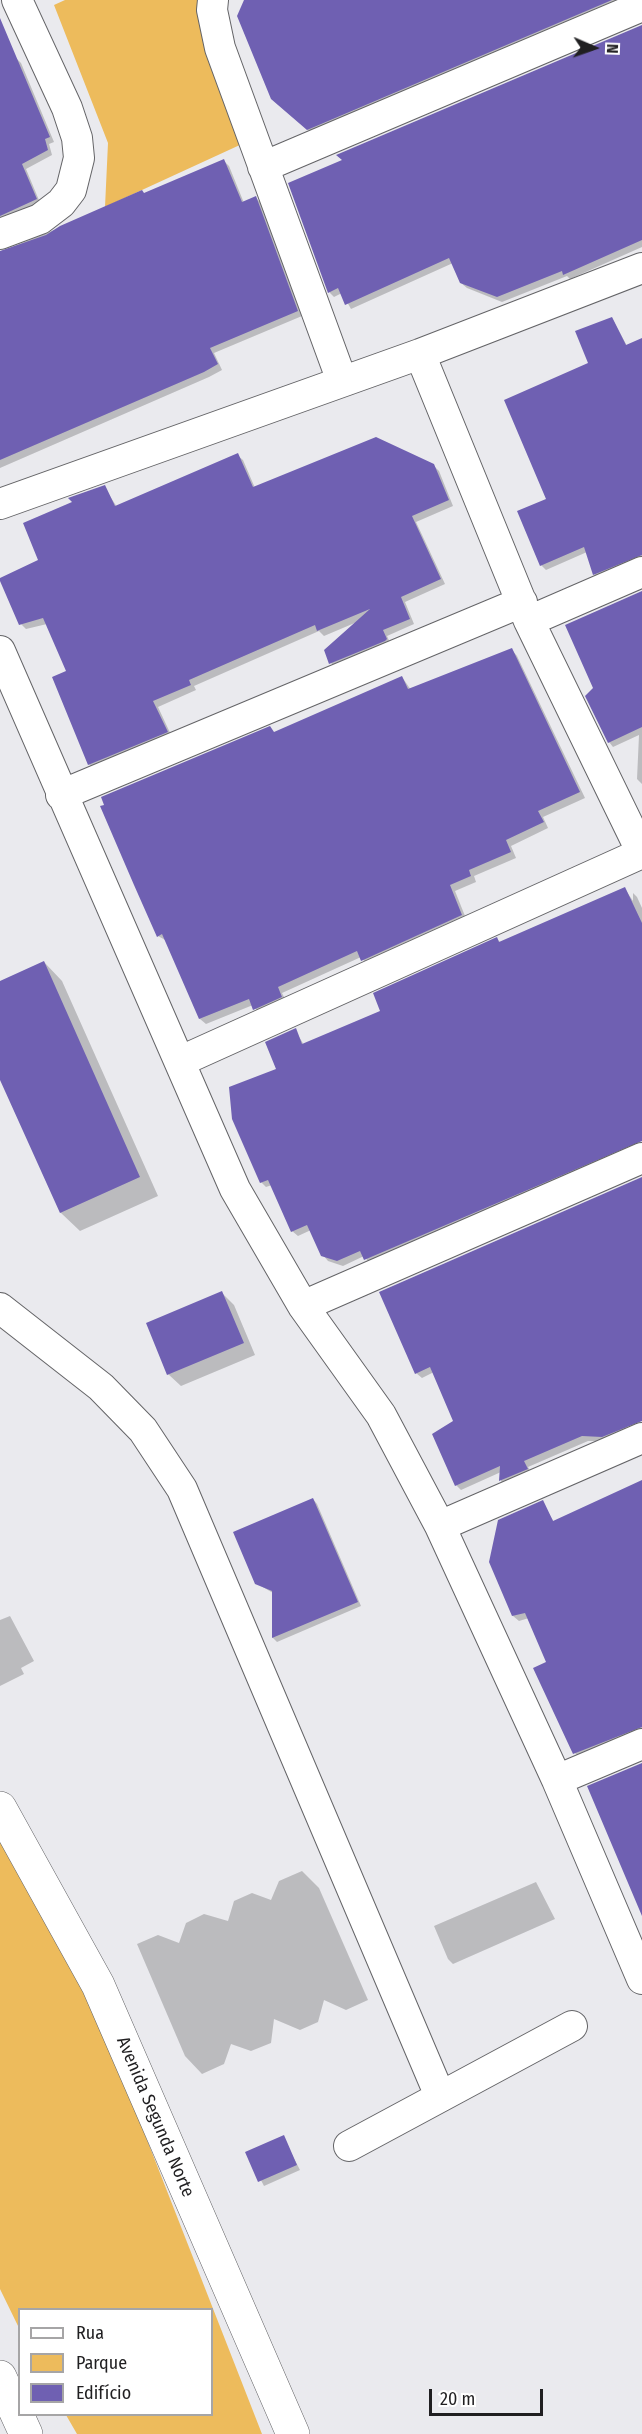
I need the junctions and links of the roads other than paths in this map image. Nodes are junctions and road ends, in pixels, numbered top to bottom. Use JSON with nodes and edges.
{"nodes":[{"id":1,"x":17,"y":0,"type":"edge"},
{"id":2,"x":213,"y":0,"type":"edge"},
{"id":3,"x":642,"y":6,"type":"edge"},
{"id":4,"x":263,"y":167,"type":"junction"},
{"id":5,"x":0,"y":234,"type":"edge"},
{"id":6,"x":642,"y":267,"type":"edge"},
{"id":7,"x":420,"y":354,"type":"junction"},
{"id":8,"x":342,"y":381,"type":"junction"},
{"id":9,"x":0,"y":504,"type":"edge"},
{"id":10,"x":642,"y":572,"type":"edge"},
{"id":11,"x":525,"y":611,"type":"junction"},
{"id":12,"x":0,"y":651,"type":"edge"},
{"id":13,"x":61,"y":795,"type":"junction"},
{"id":14,"x":642,"y":853,"type":"edge"},
{"id":15,"x":181,"y":1061,"type":"junction"},
{"id":16,"x":642,"y":1158,"type":"edge"},
{"id":17,"x":303,"y":1306,"type":"junction"},
{"id":18,"x":0,"y":1308,"type":"edge"},
{"id":19,"x":642,"y":1438,"type":"edge"},
{"id":20,"x":440,"y":1526,"type":"junction"},
{"id":21,"x":642,"y":1744,"type":"edge"},
{"id":22,"x":557,"y":1780,"type":"junction"},
{"id":23,"x":0,"y":1808,"type":"edge"},
{"id":24,"x":642,"y":1979,"type":"edge"},
{"id":25,"x":572,"y":2026,"type":"dead end"},
{"id":26,"x":440,"y":2096,"type":"junction"},
{"id":27,"x":349,"y":2146,"type":"dead end"},
{"id":28,"x":0,"y":2377,"type":"edge"},
{"id":29,"x":26,"y":2434,"type":"edge"},
{"id":30,"x":293,"y":2434,"type":"edge"}],
"edges":[{"from":1,"to":5,"type":"street"},
{"from":2,"to":4,"type":"street"},
{"from":3,"to":4,"type":"street"},
{"from":4,"to":8,"type":"street"},
{"from":6,"to":7,"type":"street"},
{"from":7,"to":8,"type":"street"},
{"from":7,"to":11,"type":"street"},
{"from":8,"to":9,"type":"street"},
{"from":10,"to":11,"type":"street"},
{"from":11,"to":13,"type":"street"},
{"from":11,"to":14,"type":"street"},
{"from":12,"to":13,"type":"street"},
{"from":13,"to":15,"type":"street"},
{"from":14,"to":15,"type":"street"},
{"from":15,"to":17,"type":"street"},
{"from":16,"to":17,"type":"street"},
{"from":17,"to":20,"type":"street"},
{"from":18,"to":26,"type":"street"},
{"from":19,"to":20,"type":"street"},
{"from":20,"to":22,"type":"street"},
{"from":21,"to":22,"type":"street"},
{"from":22,"to":24,"type":"street"},
{"from":23,"to":30,"type":"main road","name":"Avenida Segunda Norte"},
{"from":25,"to":26,"type":"street"},
{"from":26,"to":27,"type":"street"},
{"from":28,"to":29,"type":"main road"}]}
